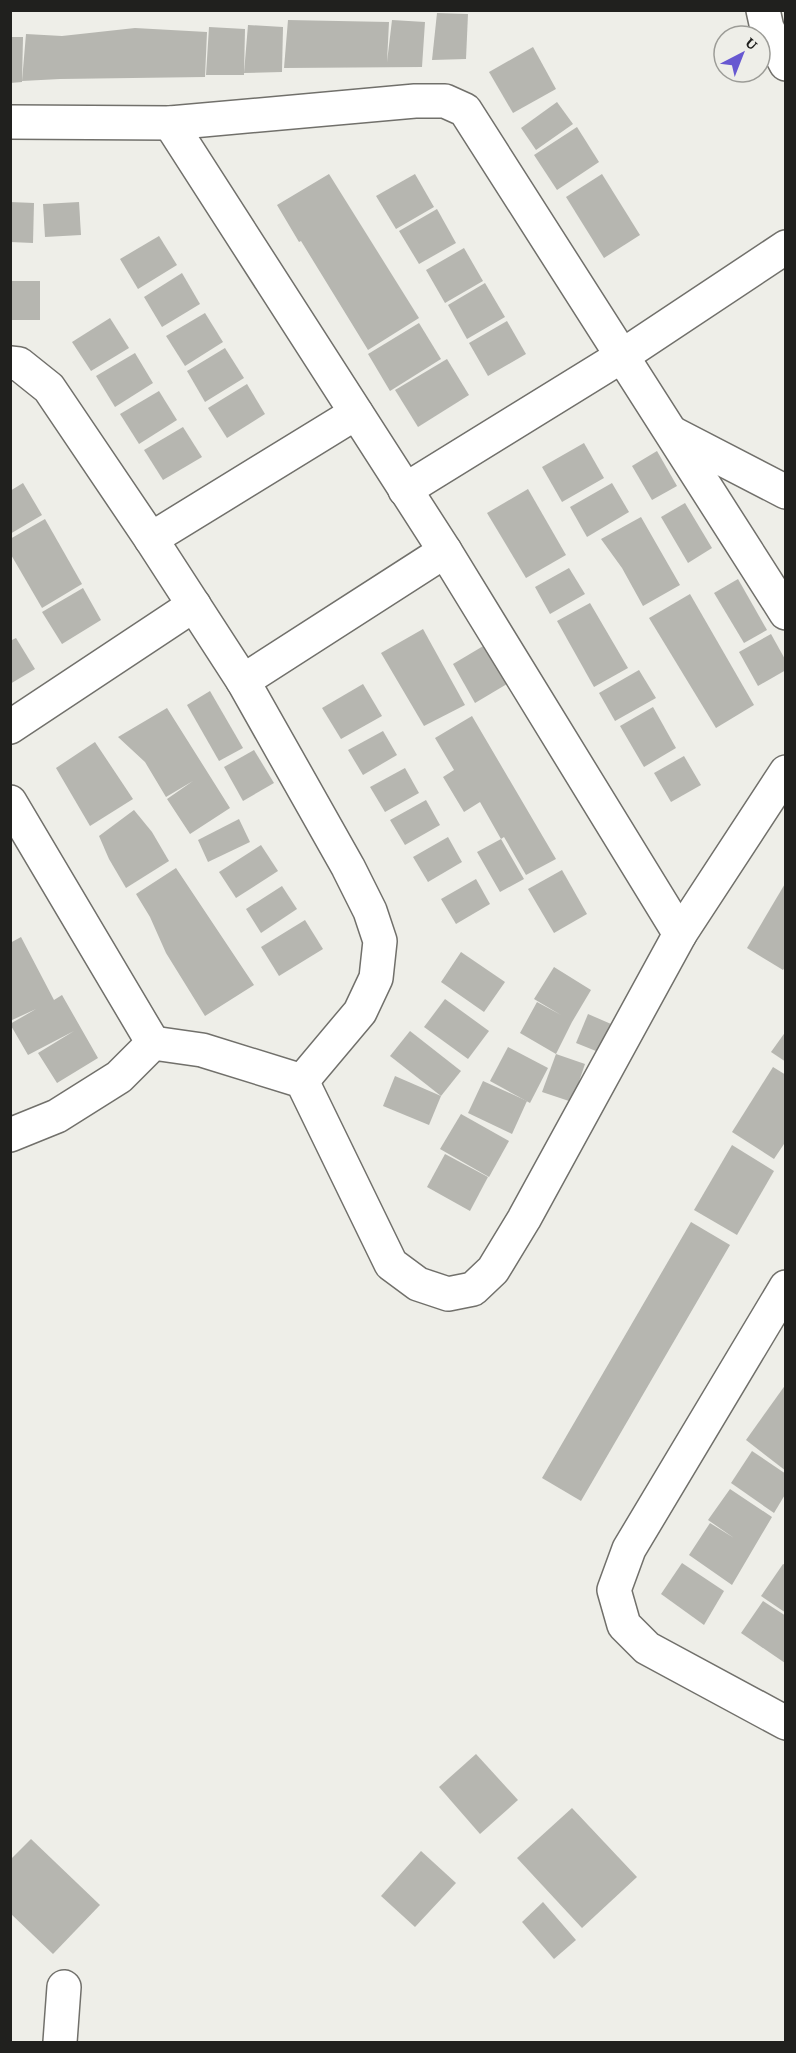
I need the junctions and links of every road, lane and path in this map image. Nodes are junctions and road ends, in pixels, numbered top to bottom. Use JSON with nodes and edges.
{"nodes":[{"id":1,"x":763,"y":10,"type":"edge"},
{"id":2,"x":786,"y":64,"type":"edge"},
{"id":3,"x":10,"y":122,"type":"edge"},
{"id":4,"x":170,"y":123,"type":"junction"},
{"id":5,"x":786,"y":247,"type":"edge"},
{"id":6,"x":622,"y":356,"type":"junction"},
{"id":7,"x":10,"y":363,"type":"edge"},
{"id":8,"x":356,"y":412,"type":"junction"},
{"id":9,"x":672,"y":434,"type":"junction"},
{"id":10,"x":405,"y":490,"type":"junction"},
{"id":11,"x":786,"y":492,"type":"edge"},
{"id":12,"x":152,"y":539,"type":"junction"},
{"id":13,"x":445,"y":551,"type":"junction"},
{"id":14,"x":194,"y":605,"type":"junction"},
{"id":15,"x":786,"y":613,"type":"edge"},
{"id":16,"x":243,"y":681,"type":"junction"},
{"id":17,"x":10,"y":727,"type":"edge"},
{"id":18,"x":786,"y":772,"type":"edge"},
{"id":19,"x":10,"y":802,"type":"edge"},
{"id":20,"x":680,"y":934,"type":"junction"},
{"id":21,"x":153,"y":1043,"type":"junction"},
{"id":22,"x":302,"y":1081,"type":"junction"},
{"id":23,"x":10,"y":1135,"type":"edge"},
{"id":24,"x":783,"y":1298,"type":"edge"},
{"id":25,"x":786,"y":1723,"type":"edge"},
{"id":26,"x":64,"y":1987,"type":"dead end"},
{"id":27,"x":60,"y":2043,"type":"edge"}],
"edges":[{"from":1,"to":2,"type":"street"},
{"from":3,"to":4,"type":"street"},
{"from":4,"to":6,"type":"street"},
{"from":4,"to":8,"type":"street"},
{"from":5,"to":6,"type":"street"},
{"from":6,"to":9,"type":"street"},
{"from":6,"to":10,"type":"street"},
{"from":7,"to":12,"type":"street"},
{"from":8,"to":10,"type":"street"},
{"from":8,"to":12,"type":"street"},
{"from":9,"to":11,"type":"street"},
{"from":9,"to":15,"type":"street"},
{"from":10,"to":13,"type":"street"},
{"from":12,"to":14,"type":"street"},
{"from":13,"to":16,"type":"street"},
{"from":13,"to":20,"type":"street"},
{"from":14,"to":16,"type":"street"},
{"from":14,"to":17,"type":"street"},
{"from":16,"to":22,"type":"street"},
{"from":18,"to":20,"type":"street"},
{"from":19,"to":21,"type":"street"},
{"from":20,"to":22,"type":"street"},
{"from":21,"to":22,"type":"street"},
{"from":21,"to":23,"type":"street"},
{"from":24,"to":25,"type":"street"},
{"from":26,"to":27,"type":"street"}]}
